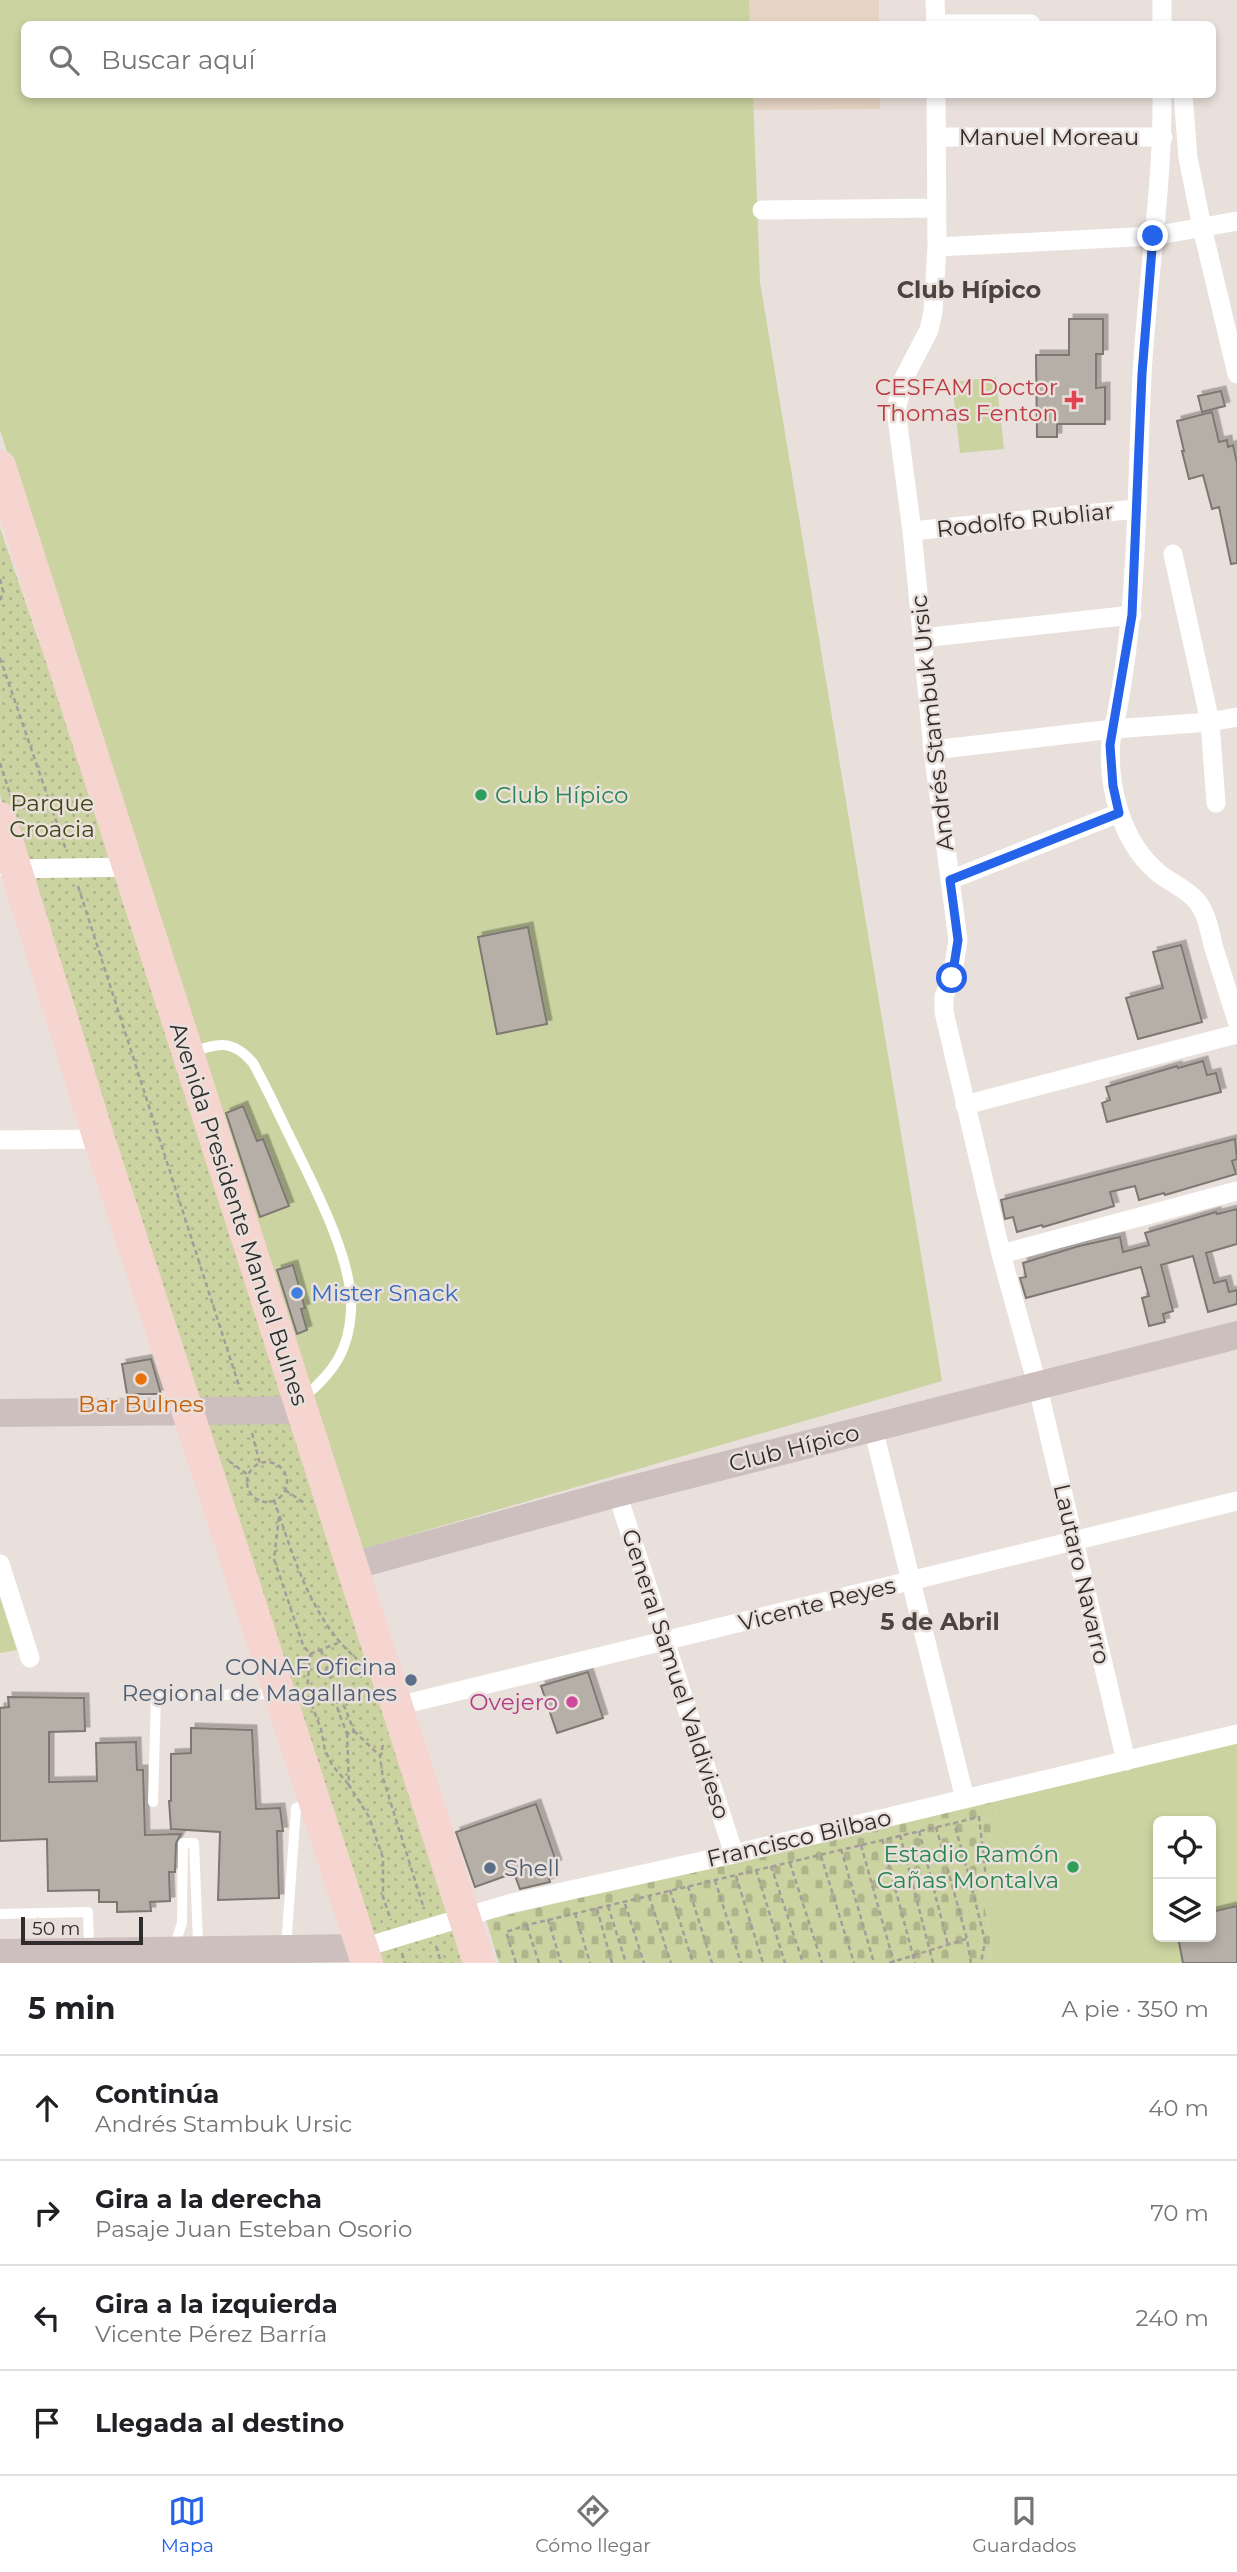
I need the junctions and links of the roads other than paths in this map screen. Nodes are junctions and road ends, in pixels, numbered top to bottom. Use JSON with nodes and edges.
{"nodes":[{"id":1,"x":935,"y":0,"type":"edge"},
{"id":2,"x":1162,"y":0,"type":"edge"},
{"id":3,"x":936,"y":21,"type":"edge"},
{"id":4,"x":1162,"y":21,"type":"edge"},
{"id":5,"x":936,"y":98,"type":"edge"},
{"id":6,"x":1163,"y":98,"type":"edge"},
{"id":7,"x":1183,"y":98,"type":"edge"},
{"id":8,"x":936,"y":137,"type":"junction"},
{"id":9,"x":1163,"y":137,"type":"junction"},
{"id":10,"x":936,"y":208,"type":"junction"},
{"id":11,"x":762,"y":210,"type":"dead end"},
{"id":12,"x":1237,"y":220,"type":"edge"},
{"id":13,"x":1202,"y":227,"type":"junction"},
{"id":14,"x":1153,"y":236,"type":"junction"},
{"id":15,"x":937,"y":247,"type":"junction"},
{"id":16,"x":1237,"y":374,"type":"edge"},
{"id":17,"x":0,"y":466,"type":"edge"},
{"id":18,"x":1137,"y":509,"type":"junction"},
{"id":19,"x":912,"y":531,"type":"junction"},
{"id":20,"x":1174,"y":554,"type":"dead end"},
{"id":21,"x":1132,"y":615,"type":"junction"},
{"id":22,"x":922,"y":638,"type":"junction"},
{"id":23,"x":1237,"y":717,"type":"edge"},
{"id":24,"x":1210,"y":722,"type":"junction"},
{"id":25,"x":1113,"y":730,"type":"junction"},
{"id":26,"x":933,"y":750,"type":"junction"},
{"id":27,"x":1216,"y":803,"type":"dead end"},
{"id":28,"x":1119,"y":813,"type":"junction"},
{"id":29,"x":0,"y":818,"type":"edge"},
{"id":30,"x":128,"y":867,"type":"junction"},
{"id":31,"x":8,"y":869,"type":"edge"},
{"id":32,"x":950,"y":880,"type":"junction"},
{"id":33,"x":1237,"y":1021,"type":"edge"},
{"id":34,"x":1237,"y":1034,"type":"edge"},
{"id":35,"x":188,"y":1054,"type":"junction"},
{"id":36,"x":964,"y":1105,"type":"junction"},
{"id":37,"x":99,"y":1139,"type":"junction"},
{"id":38,"x":0,"y":1140,"type":"edge"},
{"id":39,"x":1237,"y":1191,"type":"edge"},
{"id":40,"x":1001,"y":1254,"type":"junction"},
{"id":41,"x":1237,"y":1335,"type":"edge"},
{"id":42,"x":1038,"y":1388,"type":"junction"},
{"id":43,"x":300,"y":1406,"type":"junction"},
{"id":44,"x":188,"y":1412,"type":"junction"},
{"id":45,"x":0,"y":1413,"type":"edge"},
{"id":46,"x":873,"y":1428,"type":"junction"},
{"id":47,"x":617,"y":1493,"type":"junction"},
{"id":48,"x":1237,"y":1501,"type":"edge"},
{"id":49,"x":1073,"y":1541,"type":"junction"},
{"id":50,"x":0,"y":1564,"type":"edge"},
{"id":51,"x":352,"y":1566,"type":"junction"},
{"id":52,"x":911,"y":1581,"type":"junction"},
{"id":53,"x":665,"y":1641,"type":"junction"},
{"id":54,"x":30,"y":1658,"type":"dead end"},
{"id":55,"x":281,"y":1694,"type":"junction"},
{"id":56,"x":397,"y":1706,"type":"junction"},
{"id":57,"x":1237,"y":1734,"type":"edge"},
{"id":58,"x":1126,"y":1761,"type":"junction"},
{"id":59,"x":965,"y":1799,"type":"junction"},
{"id":60,"x":315,"y":1801,"type":"junction"},
{"id":61,"x":153,"y":1802,"type":"dead end"},
{"id":62,"x":734,"y":1854,"type":"junction"},
{"id":63,"x":0,"y":1914,"type":"edge"},
{"id":64,"x":464,"y":1916,"type":"junction"},
{"id":65,"x":291,"y":1949,"type":"junction"},
{"id":66,"x":205,"y":1951,"type":"junction"},
{"id":67,"x":89,"y":1952,"type":"junction"},
{"id":68,"x":0,"y":1953,"type":"edge"},
{"id":69,"x":158,"y":1955,"type":"edge"},
{"id":70,"x":365,"y":1956,"type":"edge"},
{"id":71,"x":60,"y":1958,"type":"edge"},
{"id":72,"x":479,"y":1963,"type":"edge"}],
"edges":[{"from":1,"to":3,"type":"street"},
{"from":2,"to":4,"type":"street"},
{"from":5,"to":8,"type":"street","name":"Andrés Stambuk Ursic"},
{"from":6,"to":9,"type":"street"},
{"from":7,"to":13,"type":"street"},
{"from":8,"to":9,"type":"street","name":"Manuel Moreau"},
{"from":8,"to":10,"type":"street","name":"Andrés Stambuk Ursic"},
{"from":9,"to":14,"type":"street"},
{"from":10,"to":11,"type":"street"},
{"from":10,"to":15,"type":"street","name":"Andrés Stambuk Ursic"},
{"from":12,"to":13,"type":"street"},
{"from":13,"to":14,"type":"street"},
{"from":13,"to":16,"type":"street"},
{"from":14,"to":15,"type":"street"},
{"from":14,"to":18,"type":"street"},
{"from":15,"to":19,"type":"street","name":"Andrés Stambuk Ursic"},
{"from":17,"to":30,"type":"main road","name":"Avenida Presidente Manuel Bulnes"},
{"from":18,"to":19,"type":"street","name":"Rodolfo Rubliar"},
{"from":18,"to":21,"type":"street"},
{"from":19,"to":22,"type":"street","name":"Andrés Stambuk Ursic"},
{"from":20,"to":24,"type":"street"},
{"from":21,"to":22,"type":"street"},
{"from":21,"to":25,"type":"street"},
{"from":22,"to":26,"type":"street","name":"Andrés Stambuk Ursic"},
{"from":23,"to":24,"type":"street"},
{"from":24,"to":25,"type":"street"},
{"from":24,"to":27,"type":"street"},
{"from":25,"to":26,"type":"street"},
{"from":25,"to":28,"type":"street"},
{"from":26,"to":32,"type":"street","name":"Andrés Stambuk Ursic"},
{"from":28,"to":32,"type":"street"},
{"from":28,"to":33,"type":"street"},
{"from":29,"to":31,"type":"main road"},
{"from":30,"to":31,"type":"street"},
{"from":30,"to":35,"type":"main road","name":"Avenida Presidente Manuel Bulnes"},
{"from":31,"to":37,"type":"main road"},
{"from":32,"to":36,"type":"street","name":"Andrés Stambuk Ursic"},
{"from":34,"to":36,"type":"street"},
{"from":35,"to":43,"type":"main road","name":"Avenida Presidente Manuel Bulnes"},
{"from":35,"to":43,"type":"lane"},
{"from":36,"to":40,"type":"street","name":"Andrés Stambuk Ursic"},
{"from":37,"to":38,"type":"street"},
{"from":37,"to":44,"type":"main road"},
{"from":39,"to":40,"type":"street"},
{"from":40,"to":42,"type":"street","name":"Andrés Stambuk Ursic"},
{"from":41,"to":42,"type":"street","name":"Club Hípico"},
{"from":42,"to":46,"type":"street","name":"Club Hípico"},
{"from":42,"to":49,"type":"street","name":"Lautaro Navarro"},
{"from":43,"to":44,"type":"street"},
{"from":43,"to":51,"type":"main road","name":"Avenida Presidente Manuel Bulnes"},
{"from":44,"to":45,"type":"street"},
{"from":44,"to":55,"type":"main road"},
{"from":46,"to":47,"type":"street","name":"Club Hípico"},
{"from":46,"to":52,"type":"street"},
{"from":47,"to":51,"type":"street","name":"Club Hípico"},
{"from":47,"to":53,"type":"street","name":"General Samuel Valdivieso"},
{"from":48,"to":49,"type":"street","name":"Vicente Reyes"},
{"from":49,"to":52,"type":"street","name":"Vicente Reyes"},
{"from":49,"to":58,"type":"street","name":"Lautaro Navarro"},
{"from":50,"to":54,"type":"street"},
{"from":51,"to":56,"type":"main road","name":"Avenida Presidente Manuel Bulnes"},
{"from":52,"to":53,"type":"street","name":"Vicente Reyes"},
{"from":52,"to":59,"type":"street"},
{"from":53,"to":56,"type":"street","name":"Vicente Reyes"},
{"from":53,"to":62,"type":"street","name":"General Samuel Valdivieso"},
{"from":55,"to":60,"type":"main road"},
{"from":55,"to":61,"type":"lane"},
{"from":56,"to":64,"type":"main road","name":"Avenida Presidente Manuel Bulnes"},
{"from":57,"to":58,"type":"street","name":"Francisco Bilbao"},
{"from":58,"to":59,"type":"street","name":"Francisco Bilbao"},
{"from":59,"to":62,"type":"street","name":"Francisco Bilbao"},
{"from":60,"to":65,"type":"lane"},
{"from":60,"to":70,"type":"main road"},
{"from":62,"to":64,"type":"street","name":"Francisco Bilbao"},
{"from":63,"to":67,"type":"lane"},
{"from":64,"to":70,"type":"street","name":"Francisco Bilbao"},
{"from":64,"to":72,"type":"main road","name":"Avenida Presidente Manuel Bulnes"},
{"from":65,"to":66,"type":"street"},
{"from":65,"to":70,"type":"street"},
{"from":66,"to":69,"type":"street"},
{"from":66,"to":69,"type":"lane"},
{"from":67,"to":69,"type":"street"},
{"from":67,"to":71,"type":"street"},
{"from":68,"to":71,"type":"street"}]}
